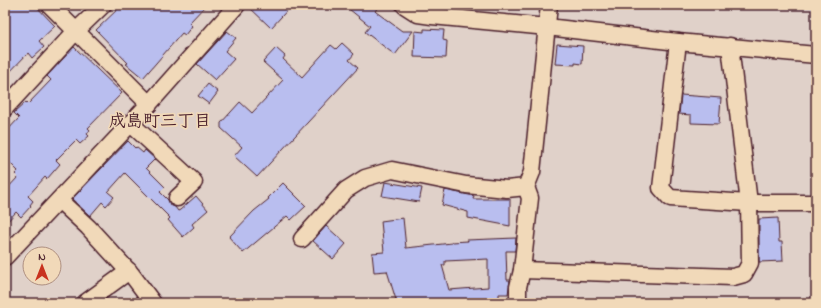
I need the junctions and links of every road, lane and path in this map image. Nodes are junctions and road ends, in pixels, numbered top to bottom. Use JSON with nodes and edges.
{"nodes":[{"id":1,"x":50,"y":5,"type":"edge"},
{"id":2,"x":102,"y":5,"type":"edge"},
{"id":3,"x":236,"y":5,"type":"edge"},
{"id":4,"x":404,"y":5,"type":"edge"},
{"id":5,"x":549,"y":5,"type":"edge"},
{"id":6,"x":418,"y":9,"type":"edge"},
{"id":7,"x":547,"y":27,"type":"junction"},
{"id":8,"x":76,"y":31,"type":"junction"},
{"id":9,"x":678,"y":42,"type":"junction"},
{"id":10,"x":730,"y":46,"type":"junction"},
{"id":11,"x":816,"y":55,"type":"edge"},
{"id":12,"x":149,"y":104,"type":"junction"},
{"id":13,"x":5,"y":108,"type":"edge"},
{"id":14,"x":130,"y":123,"type":"junction"},
{"id":15,"x":526,"y":187,"type":"junction"},
{"id":16,"x":177,"y":198,"type":"dead end"},
{"id":17,"x":59,"y":200,"type":"junction"},
{"id":18,"x":816,"y":203,"type":"edge"},
{"id":19,"x":749,"y":204,"type":"junction"},
{"id":20,"x":302,"y":239,"type":"dead end"},
{"id":21,"x":11,"y":240,"type":"edge"},
{"id":22,"x":5,"y":257,"type":"edge"},
{"id":23,"x":522,"y":270,"type":"junction"},
{"id":24,"x":129,"y":271,"type":"junction"},
{"id":25,"x":85,"y":303,"type":"edge"},
{"id":26,"x":153,"y":303,"type":"edge"},
{"id":27,"x":518,"y":303,"type":"edge"}],
"edges":[{"from":1,"to":8,"type":"street"},
{"from":2,"to":8,"type":"street"},
{"from":3,"to":12,"type":"street"},
{"from":4,"to":6,"type":"street"},
{"from":5,"to":7,"type":"street"},
{"from":6,"to":7,"type":"street"},
{"from":7,"to":9,"type":"street"},
{"from":7,"to":15,"type":"street"},
{"from":8,"to":12,"type":"street"},
{"from":8,"to":13,"type":"street"},
{"from":9,"to":10,"type":"street"},
{"from":9,"to":19,"type":"street"},
{"from":10,"to":11,"type":"street"},
{"from":10,"to":19,"type":"street"},
{"from":12,"to":14,"type":"street"},
{"from":14,"to":16,"type":"street"},
{"from":14,"to":17,"type":"street"},
{"from":15,"to":20,"type":"street"},
{"from":15,"to":23,"type":"street"},
{"from":17,"to":21,"type":"street"},
{"from":17,"to":24,"type":"street"},
{"from":18,"to":19,"type":"street"},
{"from":19,"to":23,"type":"street"},
{"from":21,"to":22,"type":"street"},
{"from":23,"to":27,"type":"street"},
{"from":24,"to":25,"type":"street"},
{"from":24,"to":26,"type":"street"}]}
